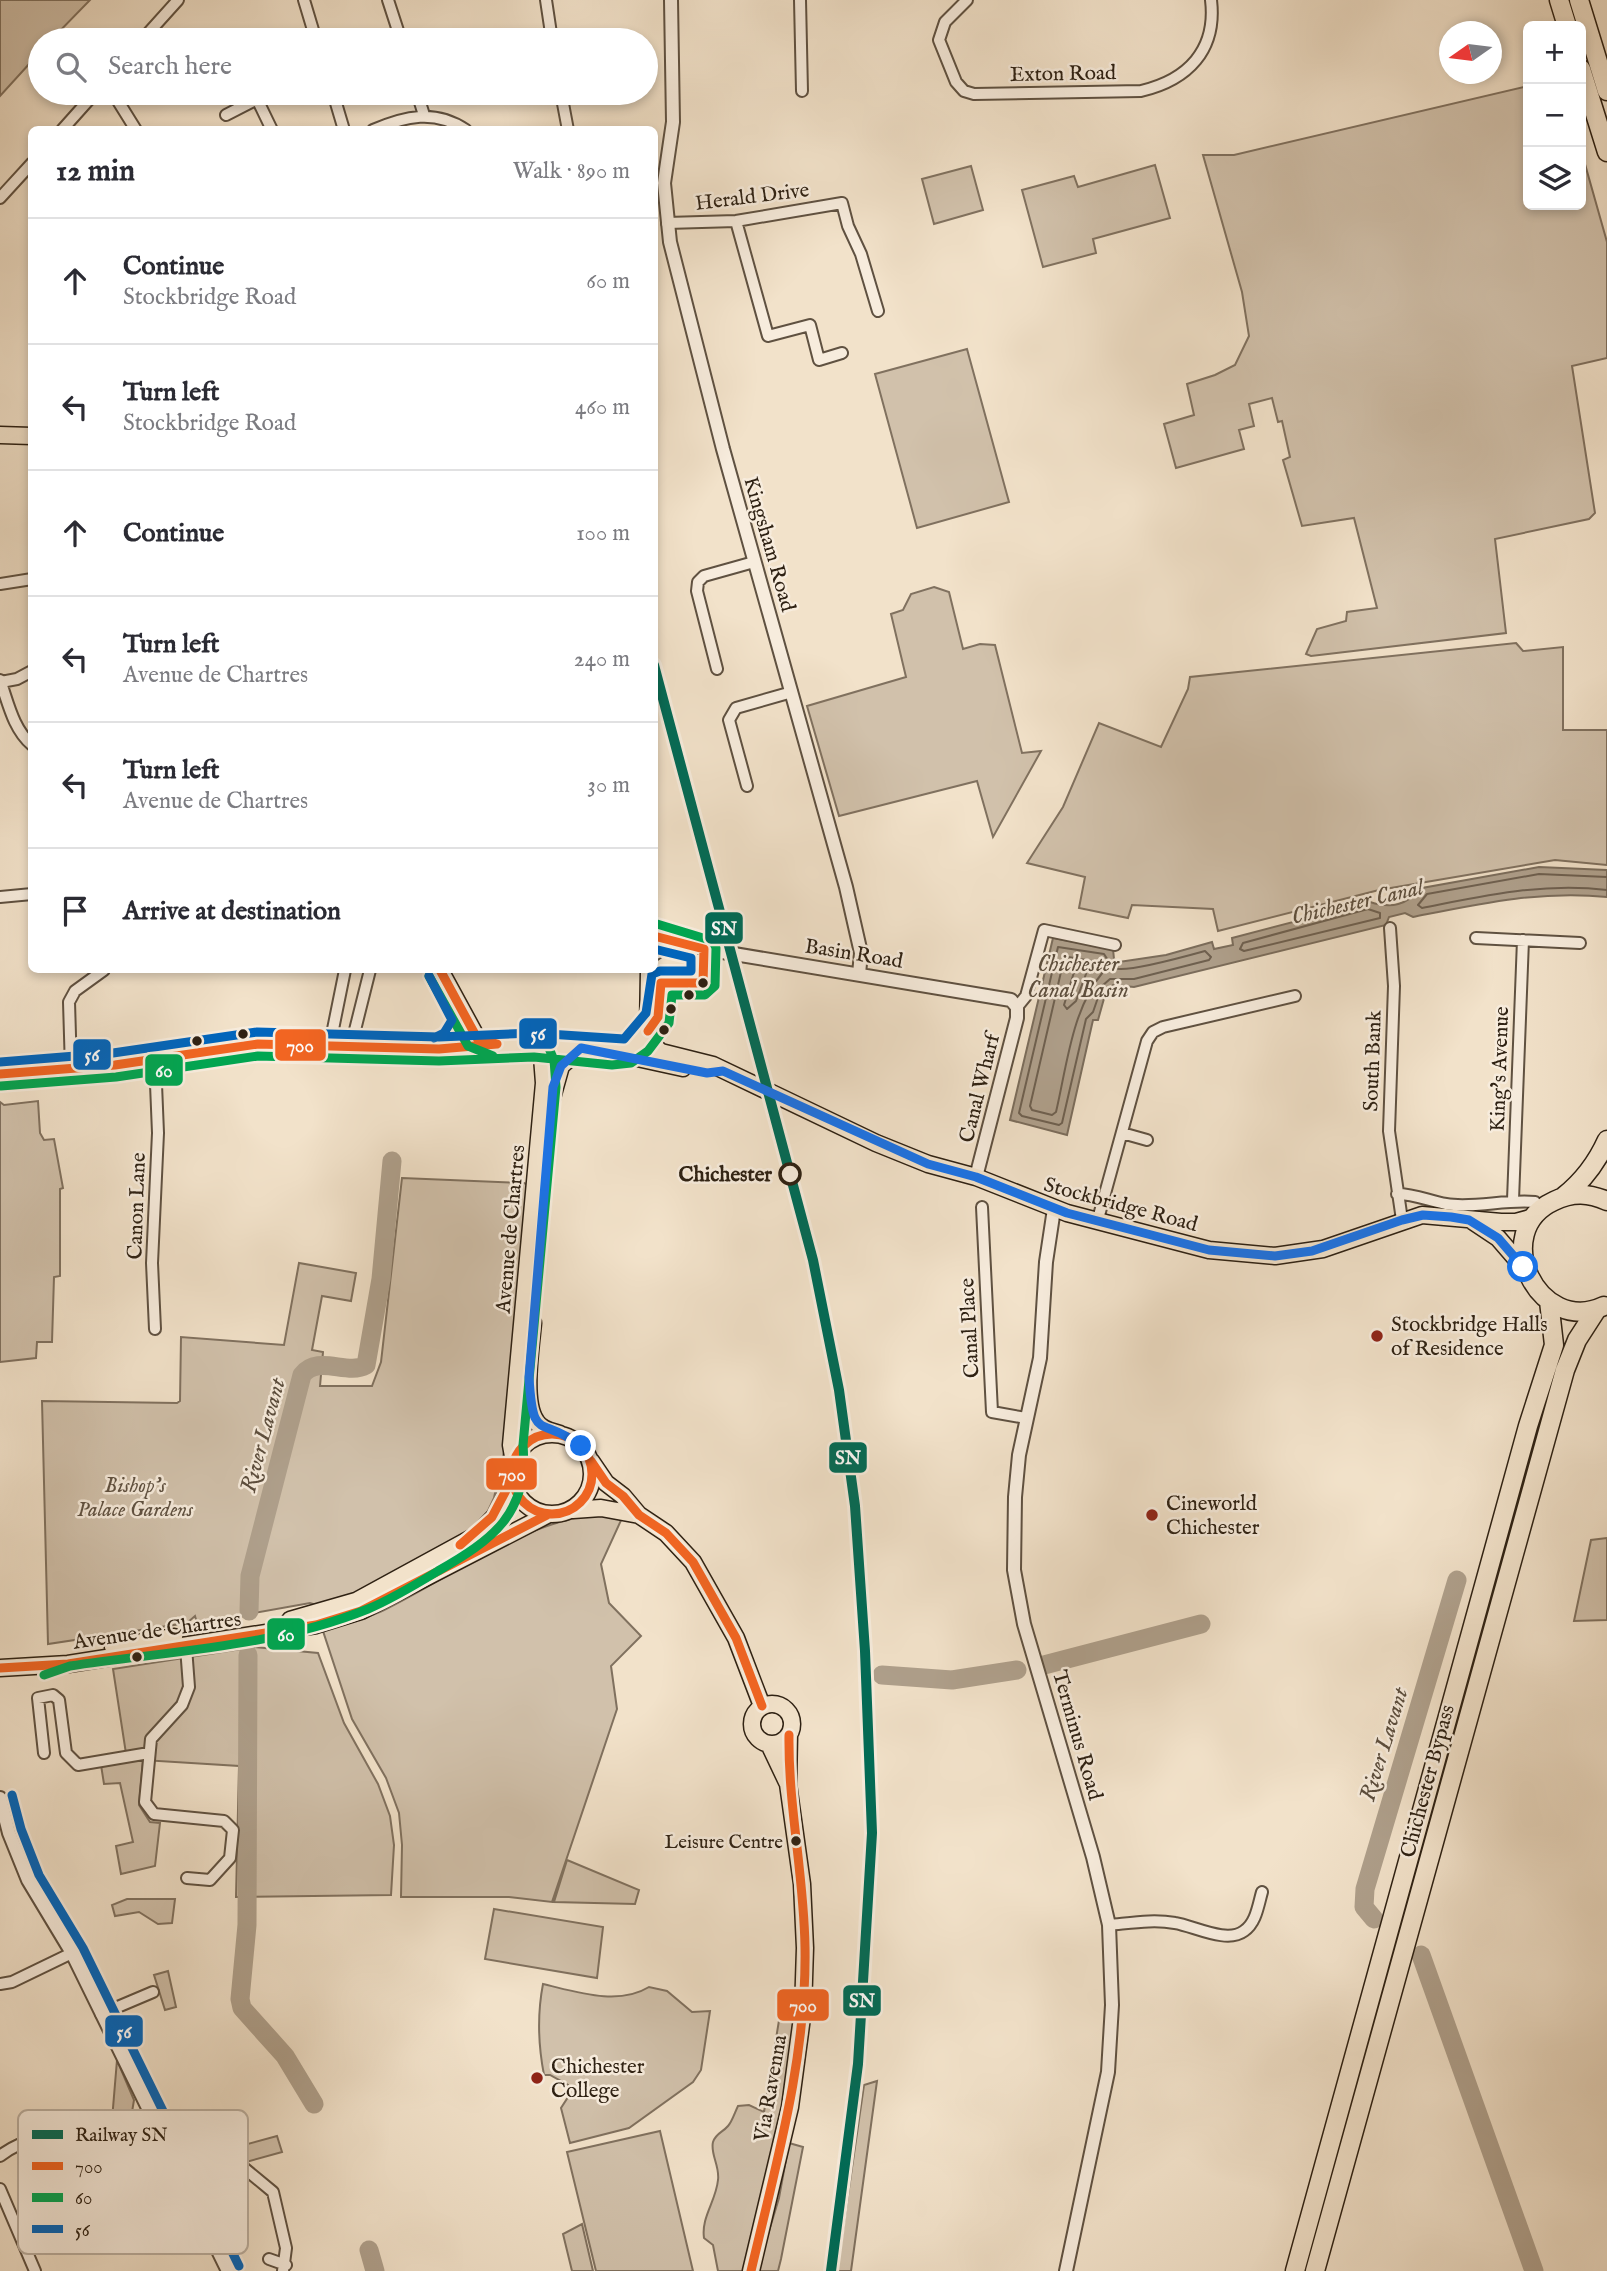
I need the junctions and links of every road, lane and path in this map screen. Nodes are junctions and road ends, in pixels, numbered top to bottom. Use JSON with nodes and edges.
{"nodes":[{"id":1,"x":178,"y":0,"type":"edge"},
{"id":2,"x":304,"y":0,"type":"edge"},
{"id":3,"x":388,"y":0,"type":"edge"},
{"id":4,"x":546,"y":0,"type":"edge"},
{"id":5,"x":671,"y":0,"type":"edge"},
{"id":6,"x":800,"y":0,"type":"edge"},
{"id":7,"x":967,"y":0,"type":"edge"},
{"id":8,"x":1211,"y":0,"type":"edge"},
{"id":9,"x":1559,"y":0,"type":"edge"},
{"id":10,"x":1578,"y":0,"type":"edge"},
{"id":11,"x":1565,"y":21,"type":"edge"},
{"id":12,"x":153,"y":28,"type":"edge"},
{"id":13,"x":312,"y":28,"type":"edge"},
{"id":14,"x":397,"y":28,"type":"edge"},
{"id":15,"x":550,"y":28,"type":"edge"},
{"id":16,"x":1586,"y":84,"type":"edge"},
{"id":17,"x":802,"y":91,"type":"dead end"},
{"id":18,"x":1607,"y":91,"type":"edge"},
{"id":19,"x":84,"y":105,"type":"edge"},
{"id":20,"x":120,"y":105,"type":"edge"},
{"id":21,"x":245,"y":105,"type":"edge"},
{"id":22,"x":260,"y":105,"type":"edge"},
{"id":23,"x":336,"y":105,"type":"edge"},
{"id":24,"x":421,"y":105,"type":"edge"},
{"id":25,"x":563,"y":105,"type":"edge"},
{"id":26,"x":226,"y":115,"type":"dead end"},
{"id":27,"x":424,"y":115,"type":"junction"},
{"id":28,"x":66,"y":126,"type":"edge"},
{"id":29,"x":134,"y":126,"type":"edge"},
{"id":30,"x":270,"y":126,"type":"edge"},
{"id":31,"x":343,"y":126,"type":"edge"},
{"id":32,"x":382,"y":126,"type":"edge"},
{"id":33,"x":458,"y":126,"type":"edge"},
{"id":34,"x":567,"y":126,"type":"edge"},
{"id":35,"x":1607,"y":152,"type":"edge"},
{"id":36,"x":661,"y":160,"type":"edge"},
{"id":37,"x":28,"y":167,"type":"edge"},
{"id":38,"x":0,"y":198,"type":"edge"},
{"id":39,"x":736,"y":221,"type":"junction"},
{"id":40,"x":667,"y":223,"type":"junction"},
{"id":41,"x":878,"y":311,"type":"dead end"},
{"id":42,"x":842,"y":353,"type":"dead end"},
{"id":43,"x":0,"y":436,"type":"edge"},
{"id":44,"x":28,"y":436,"type":"edge"},
{"id":45,"x":754,"y":562,"type":"junction"},
{"id":46,"x":28,"y":580,"type":"edge"},
{"id":47,"x":0,"y":584,"type":"edge"},
{"id":48,"x":717,"y":669,"type":"dead end"},
{"id":49,"x":28,"y":673,"type":"edge"},
{"id":50,"x":0,"y":681,"type":"edge"},
{"id":51,"x":792,"y":692,"type":"junction"},
{"id":52,"x":28,"y":741,"type":"edge"},
{"id":53,"x":747,"y":786,"type":"dead end"},
{"id":54,"x":28,"y":894,"type":"edge"},
{"id":55,"x":0,"y":897,"type":"edge"},
{"id":56,"x":1390,"y":928,"type":"dead end"},
{"id":57,"x":658,"y":937,"type":"edge"},
{"id":58,"x":1476,"y":938,"type":"dead end"},
{"id":59,"x":1523,"y":940,"type":"junction"},
{"id":60,"x":1580,"y":943,"type":"dead end"},
{"id":61,"x":681,"y":944,"type":"junction"},
{"id":62,"x":1115,"y":946,"type":"dead end"},
{"id":63,"x":658,"y":951,"type":"edge"},
{"id":64,"x":100,"y":973,"type":"edge"},
{"id":65,"x":344,"y":973,"type":"edge"},
{"id":66,"x":369,"y":973,"type":"edge"},
{"id":67,"x":442,"y":973,"type":"edge"},
{"id":68,"x":650,"y":973,"type":"edge"},
{"id":69,"x":859,"y":974,"type":"junction"},
{"id":70,"x":1295,"y":996,"type":"dead end"},
{"id":71,"x":1017,"y":1007,"type":"junction"},
{"id":72,"x":466,"y":1020,"type":"junction"},
{"id":73,"x":648,"y":1031,"type":"junction"},
{"id":74,"x":330,"y":1044,"type":"junction"},
{"id":75,"x":497,"y":1044,"type":"junction"},
{"id":76,"x":534,"y":1045,"type":"junction"},
{"id":77,"x":355,"y":1046,"type":"junction"},
{"id":78,"x":581,"y":1048,"type":"junction"},
{"id":79,"x":439,"y":1049,"type":"junction"},
{"id":80,"x":613,"y":1052,"type":"junction"},
{"id":81,"x":155,"y":1059,"type":"junction"},
{"id":82,"x":71,"y":1069,"type":"junction"},
{"id":83,"x":0,"y":1074,"type":"edge"},
{"id":84,"x":731,"y":1074,"type":"junction"},
{"id":85,"x":1122,"y":1133,"type":"junction"},
{"id":86,"x":1147,"y":1140,"type":"dead end"},
{"id":87,"x":1607,"y":1140,"type":"edge"},
{"id":88,"x":976,"y":1177,"type":"junction"},
{"id":89,"x":1397,"y":1194,"type":"junction"},
{"id":90,"x":1564,"y":1196,"type":"junction"},
{"id":91,"x":1513,"y":1200,"type":"junction"},
{"id":92,"x":1607,"y":1201,"type":"edge"},
{"id":93,"x":982,"y":1207,"type":"dead end"},
{"id":94,"x":1054,"y":1209,"type":"junction"},
{"id":95,"x":1534,"y":1209,"type":"junction"},
{"id":96,"x":1098,"y":1219,"type":"junction"},
{"id":97,"x":1402,"y":1220,"type":"junction"},
{"id":98,"x":1469,"y":1220,"type":"junction"},
{"id":99,"x":1518,"y":1261,"type":"junction"},
{"id":100,"x":1549,"y":1301,"type":"junction"},
{"id":101,"x":1602,"y":1307,"type":"edge"},
{"id":102,"x":155,"y":1329,"type":"dead end"},
{"id":103,"x":1026,"y":1418,"type":"junction"},
{"id":104,"x":1528,"y":1426,"type":"junction"},
{"id":105,"x":560,"y":1434,"type":"junction"},
{"id":106,"x":591,"y":1461,"type":"junction"},
{"id":107,"x":514,"y":1462,"type":"junction"},
{"id":108,"x":512,"y":1479,"type":"junction"},
{"id":109,"x":573,"y":1510,"type":"junction"},
{"id":110,"x":547,"y":1515,"type":"junction"},
{"id":111,"x":639,"y":1515,"type":"junction"},
{"id":112,"x":186,"y":1647,"type":"junction"},
{"id":113,"x":40,"y":1664,"type":"junction"},
{"id":114,"x":3,"y":1670,"type":"edge"},
{"id":115,"x":762,"y":1706,"type":"junction"},
{"id":116,"x":789,"y":1735,"type":"junction"},
{"id":117,"x":769,"y":1744,"type":"junction"},
{"id":118,"x":44,"y":1753,"type":"dead end"},
{"id":119,"x":149,"y":1753,"type":"junction"},
{"id":120,"x":788,"y":1784,"type":"junction"},
{"id":121,"x":0,"y":1798,"type":"edge"},
{"id":122,"x":187,"y":1878,"type":"dead end"},
{"id":123,"x":1262,"y":1892,"type":"dead end"},
{"id":124,"x":1109,"y":1925,"type":"junction"},
{"id":125,"x":72,"y":1953,"type":"junction"},
{"id":126,"x":0,"y":1984,"type":"edge"},
{"id":127,"x":153,"y":1993,"type":"dead end"},
{"id":128,"x":101,"y":2014,"type":"junction"},
{"id":129,"x":147,"y":2110,"type":"edge"},
{"id":130,"x":18,"y":2148,"type":"edge"},
{"id":131,"x":0,"y":2156,"type":"edge"},
{"id":132,"x":248,"y":2171,"type":"edge"},
{"id":133,"x":0,"y":2189,"type":"edge"},
{"id":134,"x":18,"y":2231,"type":"edge"},
{"id":135,"x":28,"y":2254,"type":"edge"},
{"id":136,"x":219,"y":2254,"type":"edge"},
{"id":137,"x":269,"y":2259,"type":"dead end"},
{"id":138,"x":284,"y":2268,"type":"edge"},
{"id":139,"x":35,"y":2271,"type":"edge"},
{"id":140,"x":228,"y":2271,"type":"edge"},
{"id":141,"x":751,"y":2271,"type":"edge"},
{"id":142,"x":1066,"y":2271,"type":"edge"},
{"id":143,"x":1295,"y":2271,"type":"edge"},
{"id":144,"x":1315,"y":2271,"type":"edge"}],
"edges":[{"from":1,"to":12,"type":"street"},
{"from":2,"to":13,"type":"street"},
{"from":3,"to":14,"type":"street"},
{"from":4,"to":15,"type":"street"},
{"from":5,"to":36,"type":"street","name":"Kingsham Road"},
{"from":6,"to":17,"type":"street"},
{"from":7,"to":8,"type":"street","name":"Exton Road"},
{"from":9,"to":11,"type":"highway"},
{"from":10,"to":18,"type":"highway"},
{"from":16,"to":35,"type":"highway"},
{"from":19,"to":28,"type":"street"},
{"from":20,"to":29,"type":"street"},
{"from":21,"to":26,"type":"street"},
{"from":22,"to":30,"type":"street"},
{"from":23,"to":31,"type":"street"},
{"from":24,"to":27,"type":"street"},
{"from":25,"to":34,"type":"street"},
{"from":27,"to":32,"type":"street"},
{"from":27,"to":33,"type":"street"},
{"from":36,"to":40,"type":"street","name":"Kingsham Road"},
{"from":37,"to":38,"type":"street"},
{"from":39,"to":40,"type":"street","name":"Herald Drive"},
{"from":39,"to":41,"type":"street","name":"Herald Drive"},
{"from":39,"to":42,"type":"street"},
{"from":40,"to":45,"type":"street","name":"Kingsham Road"},
{"from":43,"to":44,"type":"main road"},
{"from":45,"to":48,"type":"street"},
{"from":45,"to":51,"type":"street","name":"Kingsham Road"},
{"from":46,"to":47,"type":"street"},
{"from":49,"to":50,"type":"street"},
{"from":50,"to":52,"type":"street"},
{"from":51,"to":53,"type":"street"},
{"from":51,"to":69,"type":"street","name":"Kingsham Road"},
{"from":54,"to":55,"type":"street"},
{"from":56,"to":89,"type":"street","name":"South Bank"},
{"from":57,"to":61,"type":"street","name":"Basin Road"},
{"from":58,"to":59,"type":"street"},
{"from":59,"to":60,"type":"street"},
{"from":59,"to":91,"type":"street","name":"King's Avenue"},
{"from":61,"to":63,"type":"street"},
{"from":61,"to":69,"type":"street","name":"Basin Road"},
{"from":62,"to":71,"type":"street"},
{"from":64,"to":82,"type":"street"},
{"from":65,"to":74,"type":"street"},
{"from":66,"to":77,"type":"street"},
{"from":67,"to":72,"type":"main road"},
{"from":68,"to":73,"type":"main road"},
{"from":69,"to":71,"type":"street","name":"Basin Road"},
{"from":70,"to":85,"type":"street"},
{"from":71,"to":88,"type":"street","name":"Canal Wharf"},
{"from":72,"to":75,"type":"main road"},
{"from":72,"to":79,"type":"street"},
{"from":73,"to":80,"type":"main road"},
{"from":73,"to":84,"type":"main road","name":"Stockbridge Road"},
{"from":74,"to":77,"type":"street"},
{"from":74,"to":81,"type":"street"},
{"from":75,"to":76,"type":"main road"},
{"from":75,"to":79,"type":"street"},
{"from":76,"to":78,"type":"main road"},
{"from":76,"to":107,"type":"main road","name":"Avenue de Chartres"},
{"from":77,"to":79,"type":"street"},
{"from":78,"to":80,"type":"main road"},
{"from":78,"to":105,"type":"main road","name":"Avenue de Chartres"},
{"from":80,"to":84,"type":"main road"},
{"from":81,"to":82,"type":"street"},
{"from":81,"to":102,"type":"street","name":"Canon Lane"},
{"from":82,"to":83,"type":"street"},
{"from":84,"to":88,"type":"main road","name":"Stockbridge Road"},
{"from":85,"to":86,"type":"street"},
{"from":85,"to":96,"type":"street"},
{"from":87,"to":90,"type":"highway"},
{"from":88,"to":94,"type":"main road","name":"Stockbridge Road"},
{"from":89,"to":91,"type":"street"},
{"from":89,"to":97,"type":"street","name":"South Bank"},
{"from":90,"to":92,"type":"highway"},
{"from":90,"to":95,"type":"highway"},
{"from":91,"to":95,"type":"street"},
{"from":93,"to":103,"type":"street","name":"Canal Place"},
{"from":94,"to":96,"type":"main road","name":"Stockbridge Road"},
{"from":94,"to":103,"type":"street","name":"Terminus Road"},
{"from":95,"to":98,"type":"main road","name":"Stockbridge Road"},
{"from":95,"to":99,"type":"highway"},
{"from":96,"to":97,"type":"main road","name":"Stockbridge Road"},
{"from":97,"to":98,"type":"main road","name":"Stockbridge Road"},
{"from":98,"to":99,"type":"main road","name":"Stockbridge Road"},
{"from":99,"to":100,"type":"highway"},
{"from":99,"to":104,"type":"highway","name":"Chichester Bypass"},
{"from":100,"to":101,"type":"highway"},
{"from":100,"to":104,"type":"highway","name":"Chichester Bypass"},
{"from":101,"to":144,"type":"highway","name":"Chichester Bypass"},
{"from":103,"to":124,"type":"street","name":"Terminus Road"},
{"from":104,"to":143,"type":"highway","name":"Chichester Bypass"},
{"from":105,"to":106,"type":"main road"},
{"from":105,"to":107,"type":"main road"},
{"from":106,"to":109,"type":"main road"},
{"from":106,"to":111,"type":"main road"},
{"from":107,"to":108,"type":"main road"},
{"from":108,"to":110,"type":"main road"},
{"from":108,"to":113,"type":"main road","name":"Avenue de Chartres"},
{"from":109,"to":110,"type":"main road"},
{"from":109,"to":111,"type":"main road"},
{"from":110,"to":112,"type":"main road","name":"Avenue de Chartres"},
{"from":111,"to":115,"type":"main road"},
{"from":112,"to":113,"type":"main road","name":"Avenue de Chartres"},
{"from":112,"to":119,"type":"street"},
{"from":113,"to":114,"type":"main road","name":"Avenue de Chartres"},
{"from":115,"to":116,"type":"main road"},
{"from":115,"to":117,"type":"main road"},
{"from":116,"to":117,"type":"main road"},
{"from":116,"to":120,"type":"main road","name":"Via Ravenna"},
{"from":117,"to":120,"type":"main road","name":"Via Ravenna"},
{"from":118,"to":119,"type":"street"},
{"from":119,"to":122,"type":"street"},
{"from":120,"to":141,"type":"main road","name":"Via Ravenna"},
{"from":121,"to":125,"type":"street"},
{"from":123,"to":124,"type":"street"},
{"from":124,"to":142,"type":"street","name":"Terminus Road"},
{"from":125,"to":126,"type":"street"},
{"from":125,"to":128,"type":"street"},
{"from":127,"to":128,"type":"street"},
{"from":128,"to":129,"type":"street"},
{"from":130,"to":131,"type":"street"},
{"from":132,"to":138,"type":"street"},
{"from":133,"to":134,"type":"street"},
{"from":135,"to":139,"type":"street"},
{"from":136,"to":140,"type":"street"},
{"from":137,"to":138,"type":"street"}]}
